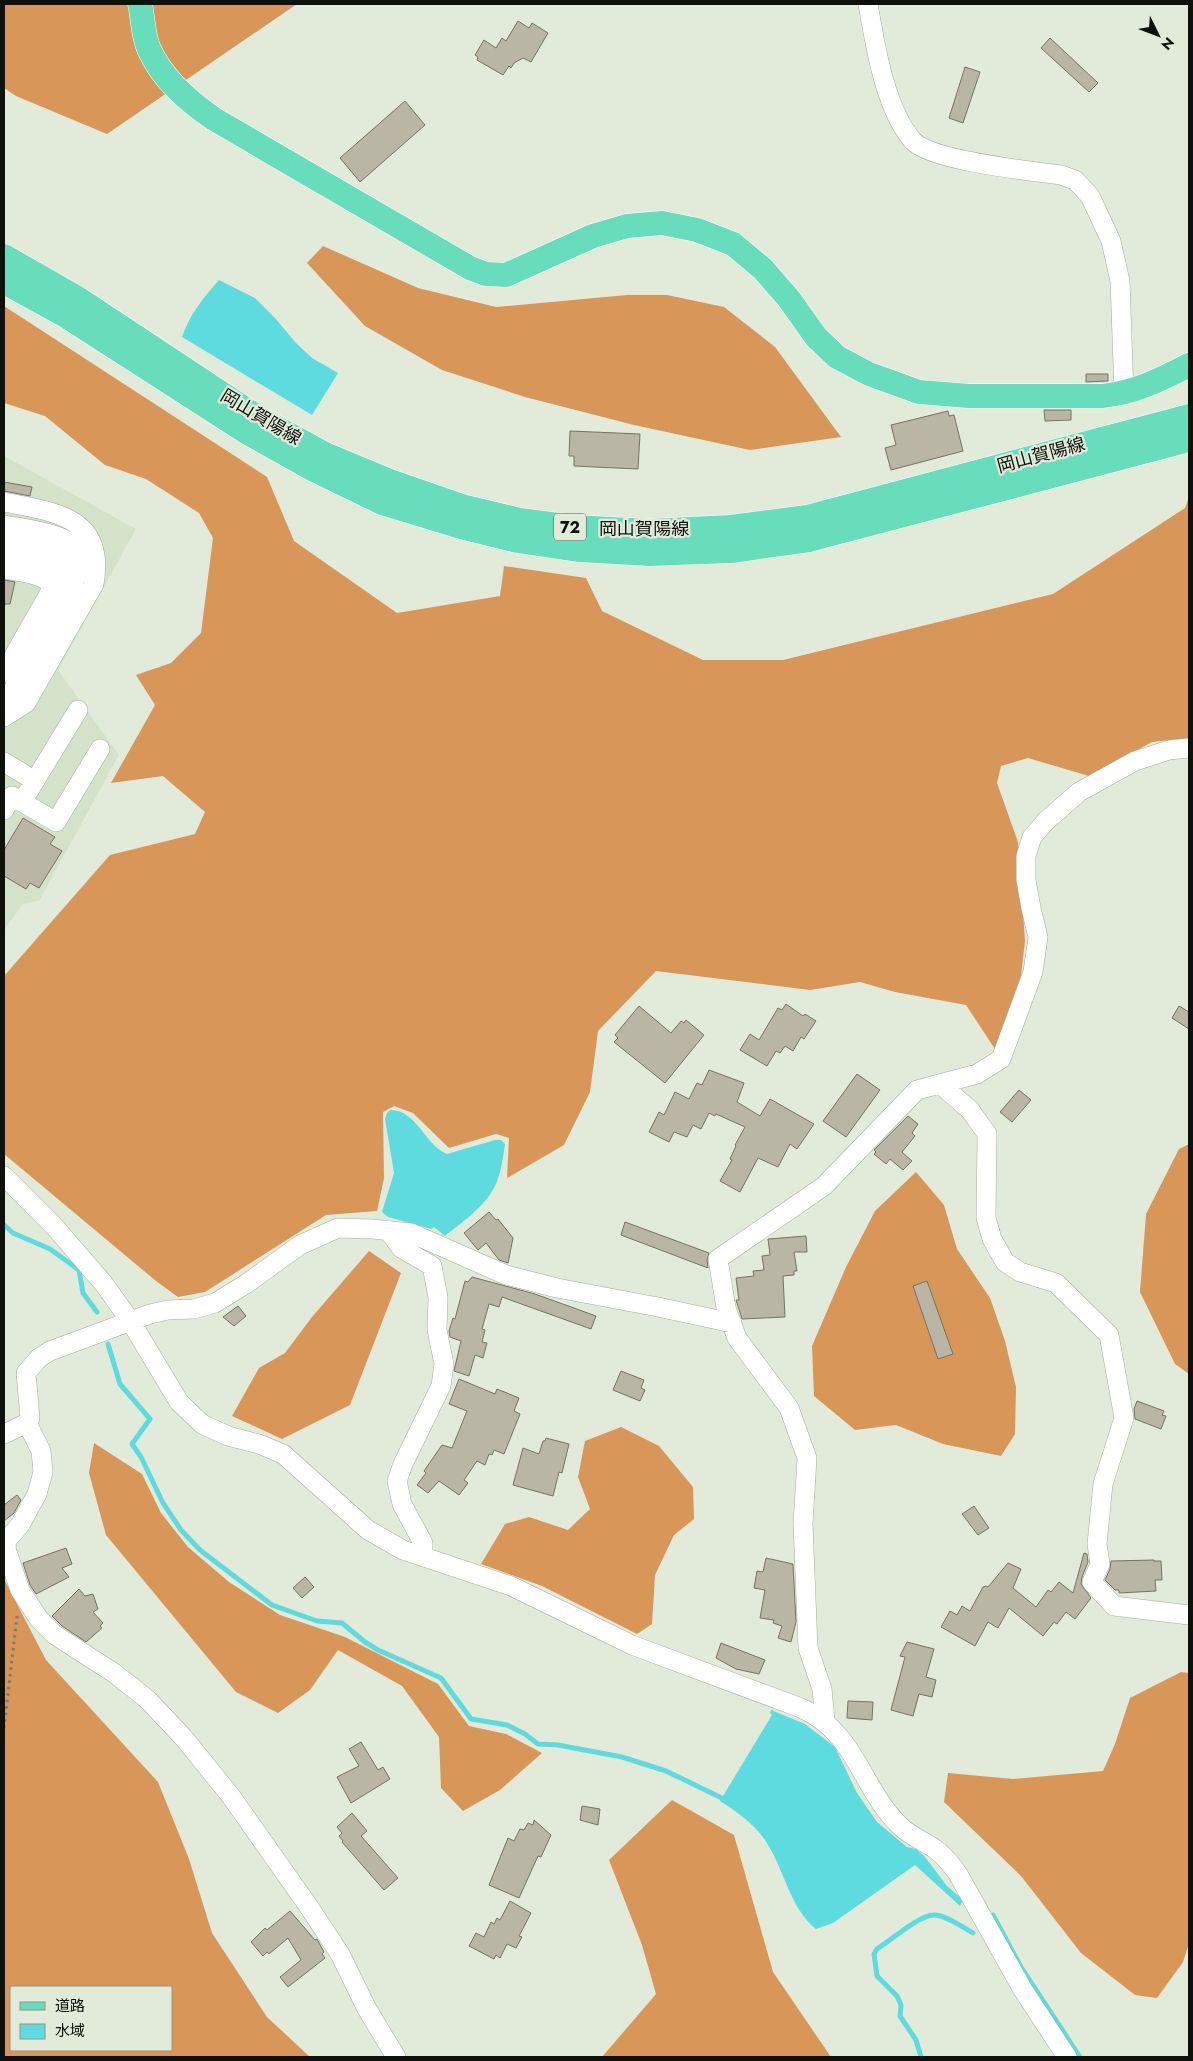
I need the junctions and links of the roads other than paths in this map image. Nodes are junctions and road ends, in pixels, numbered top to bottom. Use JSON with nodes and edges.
{"nodes":[{"id":1,"x":140,"y":4,"type":"edge"},
{"id":2,"x":868,"y":4,"type":"edge"},
{"id":3,"x":4,"y":256,"type":"edge"},
{"id":4,"x":4,"y":282,"type":"edge"},
{"id":5,"x":1189,"y":365,"type":"edge"},
{"id":6,"x":1124,"y":394,"type":"junction"},
{"id":7,"x":1189,"y":416,"type":"edge"},
{"id":8,"x":1189,"y":440,"type":"edge"},
{"id":9,"x":4,"y":502,"type":"edge"},
{"id":10,"x":4,"y":525,"type":"edge"},
{"id":11,"x":4,"y":540,"type":"edge"},
{"id":12,"x":4,"y":556,"type":"edge"},
{"id":13,"x":4,"y":569,"type":"edge"},
{"id":14,"x":4,"y":673,"type":"edge"},
{"id":15,"x":4,"y":691,"type":"edge"},
{"id":16,"x":4,"y":706,"type":"edge"},
{"id":17,"x":78,"y":710,"type":"dead end"},
{"id":18,"x":4,"y":712,"type":"edge"},
{"id":19,"x":4,"y":717,"type":"edge"},
{"id":20,"x":1189,"y":748,"type":"edge"},
{"id":21,"x":100,"y":749,"type":"dead end"},
{"id":22,"x":4,"y":762,"type":"edge"},
{"id":23,"x":35,"y":781,"type":"junction"},
{"id":24,"x":22,"y":802,"type":"junction"},
{"id":25,"x":4,"y":810,"type":"edge"},
{"id":26,"x":940,"y":1084,"type":"junction"},
{"id":27,"x":4,"y":1176,"type":"edge"},
{"id":28,"x":388,"y":1230,"type":"junction"},
{"id":29,"x":131,"y":1322,"type":"junction"},
{"id":30,"x":732,"y":1324,"type":"junction"},
{"id":31,"x":28,"y":1423,"type":"junction"},
{"id":32,"x":4,"y":1434,"type":"edge"},
{"id":33,"x":6,"y":1538,"type":"edge"},
{"id":34,"x":423,"y":1558,"type":"junction"},
{"id":35,"x":1189,"y":1615,"type":"edge"},
{"id":36,"x":825,"y":1721,"type":"junction"},
{"id":37,"x":396,"y":2057,"type":"edge"},
{"id":38,"x":1066,"y":2057,"type":"edge"}],
"edges":[{"from":1,"to":6,"type":"main road"},
{"from":2,"to":6,"type":"street"},
{"from":3,"to":7,"type":"main road","name":"岡山賀陽線","number":"72"},
{"from":4,"to":8,"type":"main road","name":"岡山賀陽線","number":"72"},
{"from":5,"to":6,"type":"main road"},
{"from":9,"to":19,"type":"street"},
{"from":10,"to":18,"type":"street"},
{"from":11,"to":16,"type":"street"},
{"from":12,"to":15,"type":"street"},
{"from":13,"to":14,"type":"street"},
{"from":17,"to":23,"type":"street"},
{"from":20,"to":26,"type":"street"},
{"from":21,"to":24,"type":"street"},
{"from":22,"to":23,"type":"street"},
{"from":23,"to":24,"type":"street"},
{"from":24,"to":25,"type":"street"},
{"from":26,"to":30,"type":"street"},
{"from":26,"to":35,"type":"street"},
{"from":27,"to":29,"type":"street"},
{"from":28,"to":29,"type":"street"},
{"from":28,"to":30,"type":"street"},
{"from":28,"to":34,"type":"street"},
{"from":29,"to":31,"type":"street"},
{"from":29,"to":34,"type":"street"},
{"from":30,"to":36,"type":"street"},
{"from":31,"to":32,"type":"street"},
{"from":31,"to":33,"type":"street"},
{"from":33,"to":37,"type":"street"},
{"from":34,"to":36,"type":"street"},
{"from":36,"to":38,"type":"street"}]}
